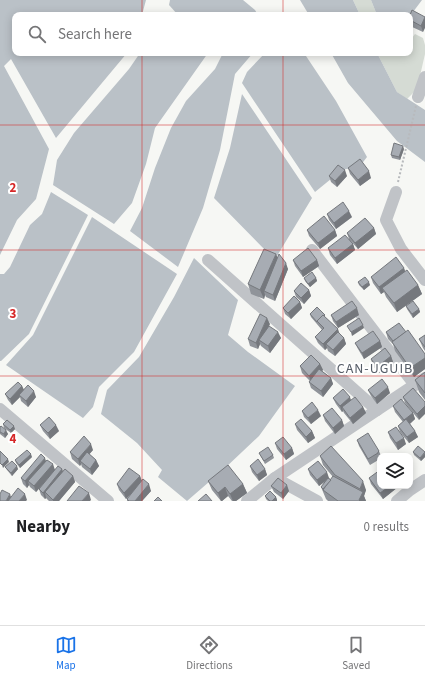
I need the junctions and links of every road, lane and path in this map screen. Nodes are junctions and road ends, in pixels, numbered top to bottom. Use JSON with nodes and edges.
{"nodes":[{"id":1,"x":425,"y":77,"type":"edge"},
{"id":2,"x":418,"y":97,"type":"joint"},
{"id":3,"x":396,"y":192,"type":"joint"},
{"id":4,"x":312,"y":250,"type":"edge"},
{"id":5,"x":208,"y":260,"type":"dead end"},
{"id":6,"x":425,"y":280,"type":"edge"},
{"id":7,"x":425,"y":378,"type":"edge"},
{"id":8,"x":415,"y":385,"type":"junction"},
{"id":9,"x":0,"y":409,"type":"edge"},
{"id":10,"x":377,"y":410,"type":"junction"},
{"id":11,"x":275,"y":478,"type":"junction"},
{"id":12,"x":425,"y":480,"type":"edge"},
{"id":13,"x":108,"y":501,"type":"edge"},
{"id":14,"x":247,"y":501,"type":"edge"},
{"id":15,"x":317,"y":501,"type":"edge"},
{"id":16,"x":397,"y":501,"type":"edge"}],
"edges":[{"from":1,"to":2,"type":"street"},
{"from":2,"to":3,"type":"path"},
{"from":3,"to":6,"type":"street"},
{"from":4,"to":8,"type":"street"},
{"from":5,"to":10,"type":"street"},
{"from":7,"to":8,"type":"street"},
{"from":8,"to":10,"type":"street"},
{"from":9,"to":13,"type":"street"},
{"from":10,"to":11,"type":"street"},
{"from":11,"to":14,"type":"street"},
{"from":11,"to":15,"type":"street"},
{"from":12,"to":16,"type":"street"}]}
